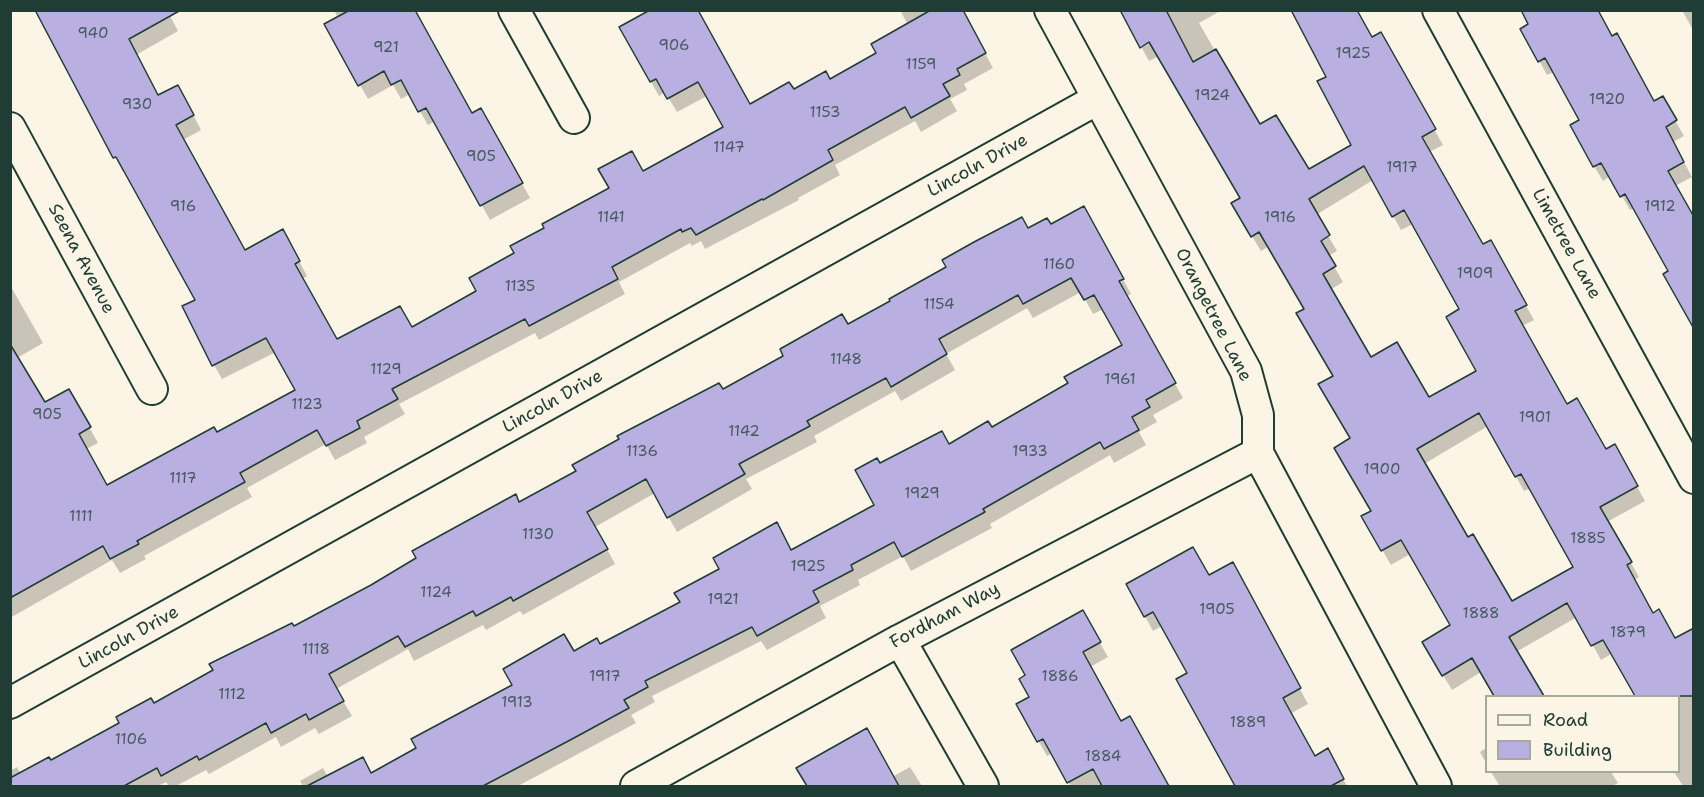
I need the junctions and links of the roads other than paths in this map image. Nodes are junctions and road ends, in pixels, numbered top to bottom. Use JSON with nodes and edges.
{"nodes":[{"id":1,"x":514,"y":10,"type":"edge"},
{"id":2,"x":1050,"y":10,"type":"edge"},
{"id":3,"x":1438,"y":10,"type":"edge"},
{"id":4,"x":1096,"y":100,"type":"junction"},
{"id":5,"x":574,"y":118,"type":"dead end"},
{"id":6,"x":10,"y":128,"type":"edge"},
{"id":7,"x":152,"y":389,"type":"dead end"},
{"id":8,"x":1258,"y":453,"type":"junction"},
{"id":9,"x":1694,"y":478,"type":"edge"},
{"id":10,"x":900,"y":640,"type":"junction"},
{"id":11,"x":10,"y":703,"type":"edge"},
{"id":12,"x":636,"y":786,"type":"edge"},
{"id":13,"x":983,"y":786,"type":"edge"},
{"id":14,"x":1436,"y":786,"type":"edge"}],
"edges":[{"from":1,"to":5,"type":"street"},
{"from":2,"to":4,"type":"street","name":"Orangetree Lane"},
{"from":3,"to":9,"type":"street","name":"Limetree Lane"},
{"from":4,"to":8,"type":"street","name":"Orangetree Lane"},
{"from":4,"to":11,"type":"street","name":"Lincoln Drive"},
{"from":6,"to":7,"type":"street","name":"Seena Avenue"},
{"from":8,"to":10,"type":"street","name":"Fordham Way"},
{"from":8,"to":14,"type":"street","name":"Orangetree Lane"},
{"from":10,"to":12,"type":"street","name":"Fordham Way"},
{"from":10,"to":13,"type":"street"}]}
